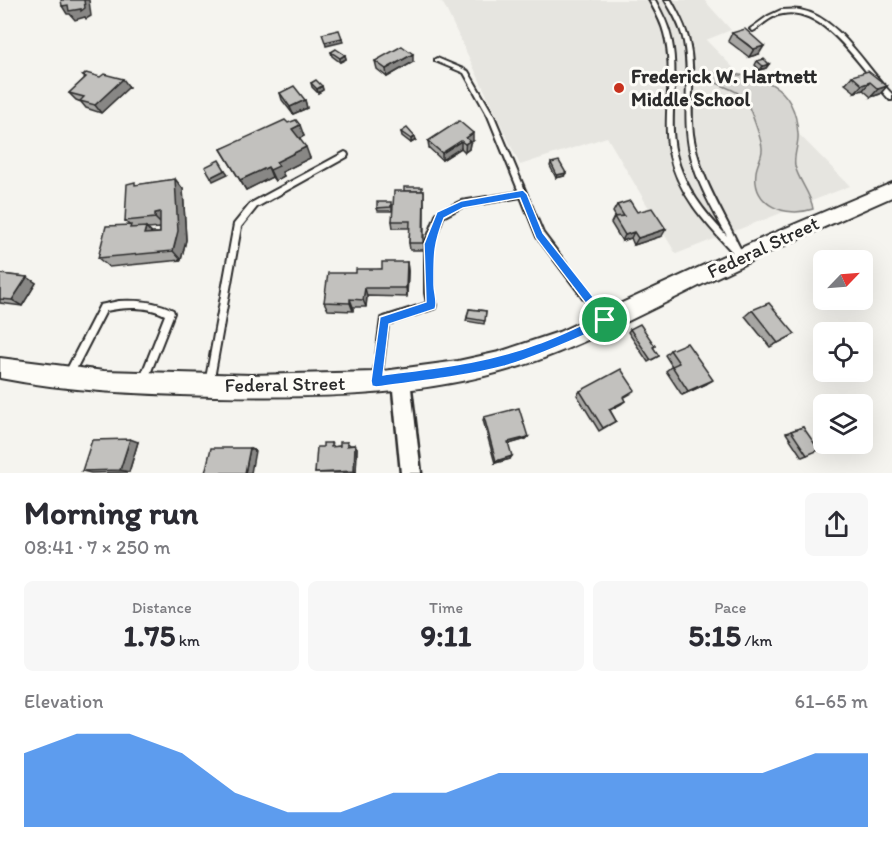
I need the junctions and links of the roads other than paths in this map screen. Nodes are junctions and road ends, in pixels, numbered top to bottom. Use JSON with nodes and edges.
{"nodes":[{"id":1,"x":652,"y":0,"type":"edge"},
{"id":2,"x":668,"y":0,"type":"edge"},
{"id":3,"x":753,"y":28,"type":"dead end"},
{"id":4,"x":437,"y":60,"type":"dead end"},
{"id":5,"x":892,"y":98,"type":"edge"},
{"id":6,"x":345,"y":155,"type":"dead end"},
{"id":7,"x":892,"y":190,"type":"edge"},
{"id":8,"x":523,"y":194,"type":"junction"},
{"id":9,"x":741,"y":256,"type":"junction"},
{"id":10,"x":605,"y":320,"type":"junction"},
{"id":11,"x":0,"y":368,"type":"edge"},
{"id":12,"x":68,"y":377,"type":"junction"},
{"id":13,"x":401,"y":380,"type":"junction"},
{"id":14,"x":376,"y":381,"type":"junction"},
{"id":15,"x":142,"y":383,"type":"junction"},
{"id":16,"x":209,"y":385,"type":"junction"},
{"id":17,"x":411,"y":473,"type":"edge"}],
"edges":[{"from":1,"to":9,"type":"lane"},
{"from":2,"to":9,"type":"lane"},
{"from":3,"to":5,"type":"lane"},
{"from":4,"to":8,"type":"lane"},
{"from":6,"to":16,"type":"lane"},
{"from":7,"to":9,"type":"street","name":"Federal Street"},
{"from":8,"to":10,"type":"lane"},
{"from":8,"to":14,"type":"lane"},
{"from":9,"to":10,"type":"street","name":"Federal Street"},
{"from":10,"to":13,"type":"street","name":"Federal Street"},
{"from":11,"to":12,"type":"street","name":"Federal Street"},
{"from":12,"to":15,"type":"street","name":"Federal Street"},
{"from":12,"to":15,"type":"lane"},
{"from":13,"to":14,"type":"street","name":"Federal Street"},
{"from":13,"to":17,"type":"street"},
{"from":14,"to":16,"type":"street","name":"Federal Street"},
{"from":15,"to":16,"type":"street","name":"Federal Street"}]}
